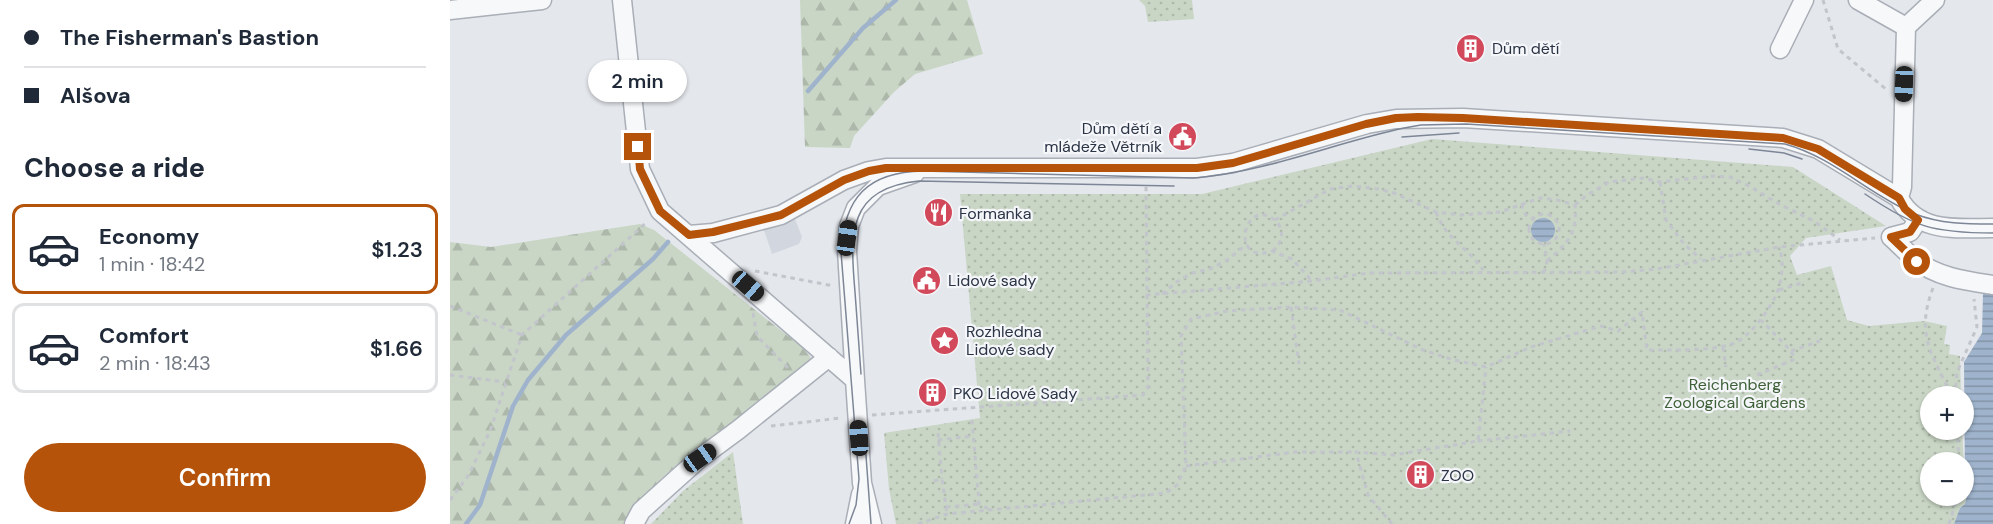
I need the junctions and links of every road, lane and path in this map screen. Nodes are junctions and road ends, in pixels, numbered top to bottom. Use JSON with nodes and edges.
{"nodes":[{"id":1,"x":542,"y":0,"type":"edge"},
{"id":2,"x":622,"y":0,"type":"edge"},
{"id":3,"x":1804,"y":0,"type":"edge"},
{"id":4,"x":1823,"y":0,"type":"edge"},
{"id":5,"x":1858,"y":0,"type":"edge"},
{"id":6,"x":1935,"y":0,"type":"edge"},
{"id":7,"x":450,"y":10,"type":"edge"},
{"id":8,"x":1906,"y":27,"type":"junction"},
{"id":9,"x":1780,"y":49,"type":"dead end"},
{"id":10,"x":1903,"y":103,"type":"junction"},
{"id":11,"x":934,"y":167,"type":"junction"},
{"id":12,"x":1146,"y":169,"type":"junction"},
{"id":13,"x":1660,"y":182,"type":"junction"},
{"id":14,"x":1899,"y":198,"type":"junction"},
{"id":15,"x":1522,"y":204,"type":"junction"},
{"id":16,"x":1575,"y":206,"type":"junction"},
{"id":17,"x":660,"y":211,"type":"junction"},
{"id":18,"x":1436,"y":212,"type":"junction"},
{"id":19,"x":1533,"y":218,"type":"junction"},
{"id":20,"x":1275,"y":220,"type":"junction"},
{"id":21,"x":1918,"y":220,"type":"junction"},
{"id":22,"x":1993,"y":228,"type":"edge"},
{"id":23,"x":689,"y":235,"type":"junction"},
{"id":24,"x":1891,"y":237,"type":"junction"},
{"id":25,"x":1841,"y":241,"type":"junction"},
{"id":26,"x":1247,"y":244,"type":"junction"},
{"id":27,"x":1544,"y":244,"type":"junction"},
{"id":28,"x":1779,"y":247,"type":"junction"},
{"id":29,"x":1272,"y":251,"type":"junction"},
{"id":30,"x":1702,"y":260,"type":"junction"},
{"id":31,"x":1547,"y":261,"type":"junction"},
{"id":32,"x":721,"y":264,"type":"junction"},
{"id":33,"x":1484,"y":271,"type":"junction"},
{"id":34,"x":1544,"y":273,"type":"junction"},
{"id":35,"x":1938,"y":273,"type":"junction"},
{"id":36,"x":1312,"y":281,"type":"junction"},
{"id":37,"x":1974,"y":282,"type":"junction"},
{"id":38,"x":1802,"y":283,"type":"dead end"},
{"id":39,"x":1993,"y":285,"type":"edge"},
{"id":40,"x":748,"y":286,"type":"junction"},
{"id":41,"x":838,"y":287,"type":"dead end"},
{"id":42,"x":1779,"y":290,"type":"junction"},
{"id":43,"x":1162,"y":294,"type":"junction"},
{"id":44,"x":1146,"y":295,"type":"junction"},
{"id":45,"x":450,"y":306,"type":"edge"},
{"id":46,"x":1291,"y":307,"type":"junction"},
{"id":47,"x":1761,"y":320,"type":"junction"},
{"id":48,"x":522,"y":334,"type":"junction"},
{"id":49,"x":1820,"y":341,"type":"dead end"},
{"id":50,"x":1723,"y":347,"type":"junction"},
{"id":51,"x":1791,"y":351,"type":"junction"},
{"id":52,"x":829,"y":357,"type":"junction"},
{"id":53,"x":1299,"y":364,"type":"dead end"},
{"id":54,"x":1486,"y":367,"type":"junction"},
{"id":55,"x":1726,"y":367,"type":"dead end"},
{"id":56,"x":450,"y":375,"type":"edge"},
{"id":57,"x":1757,"y":375,"type":"dead end"},
{"id":58,"x":854,"y":379,"type":"junction"},
{"id":59,"x":800,"y":381,"type":"junction"},
{"id":60,"x":505,"y":382,"type":"junction"},
{"id":61,"x":1949,"y":386,"type":"edge"},
{"id":62,"x":1955,"y":386,"type":"edge"},
{"id":63,"x":858,"y":416,"type":"junction"},
{"id":64,"x":972,"y":420,"type":"dead end"},
{"id":65,"x":770,"y":427,"type":"dead end"},
{"id":66,"x":1570,"y":431,"type":"dead end"},
{"id":67,"x":938,"y":433,"type":"dead end"},
{"id":68,"x":974,"y":436,"type":"junction"},
{"id":69,"x":938,"y":440,"type":"junction"},
{"id":70,"x":1478,"y":441,"type":"junction"},
{"id":71,"x":1356,"y":452,"type":"junction"},
{"id":72,"x":1186,"y":466,"type":"junction"},
{"id":73,"x":934,"y":480,"type":"dead end"},
{"id":74,"x":942,"y":480,"type":"junction"},
{"id":75,"x":862,"y":483,"type":"junction"},
{"id":76,"x":450,"y":500,"type":"edge"},
{"id":77,"x":979,"y":504,"type":"junction"},
{"id":78,"x":1955,"y":506,"type":"edge"},
{"id":79,"x":946,"y":507,"type":"junction"},
{"id":80,"x":991,"y":510,"type":"junction"},
{"id":81,"x":947,"y":514,"type":"junction"},
{"id":82,"x":634,"y":524,"type":"edge"},
{"id":83,"x":855,"y":524,"type":"edge"},
{"id":84,"x":872,"y":524,"type":"edge"},
{"id":85,"x":918,"y":524,"type":"edge"},
{"id":86,"x":1392,"y":524,"type":"edge"},
{"id":87,"x":1949,"y":524,"type":"edge"}],
"edges":[{"from":1,"to":7,"type":"street"},
{"from":2,"to":17,"type":"street"},
{"from":3,"to":9,"type":"street"},
{"from":4,"to":10,"type":"path"},
{"from":5,"to":8,"type":"street"},
{"from":6,"to":8,"type":"street"},
{"from":8,"to":10,"type":"street"},
{"from":10,"to":14,"type":"street"},
{"from":11,"to":12,"type":"street"},
{"from":11,"to":23,"type":"street"},
{"from":11,"to":58,"type":"street"},
{"from":12,"to":14,"type":"street"},
{"from":12,"to":44,"type":"path"},
{"from":13,"to":16,"type":"path"},
{"from":13,"to":25,"type":"path"},
{"from":13,"to":30,"type":"path"},
{"from":14,"to":21,"type":"street"},
{"from":15,"to":16,"type":"path"},
{"from":15,"to":18,"type":"path"},
{"from":15,"to":19,"type":"path"},
{"from":16,"to":31,"type":"path"},
{"from":17,"to":23,"type":"street"},
{"from":17,"to":48,"type":"path"},
{"from":18,"to":20,"type":"path"},
{"from":18,"to":33,"type":"path"},
{"from":19,"to":27,"type":"path"},
{"from":19,"to":27,"type":"path"},
{"from":20,"to":26,"type":"path"},
{"from":20,"to":29,"type":"path"},
{"from":21,"to":22,"type":"street"},
{"from":21,"to":24,"type":"street"},
{"from":23,"to":32,"type":"street"},
{"from":24,"to":25,"type":"path"},
{"from":24,"to":35,"type":"street"},
{"from":25,"to":28,"type":"path"},
{"from":26,"to":29,"type":"path"},
{"from":26,"to":43,"type":"path"},
{"from":27,"to":31,"type":"path"},
{"from":28,"to":30,"type":"path"},
{"from":28,"to":42,"type":"path"},
{"from":29,"to":36,"type":"path"},
{"from":30,"to":34,"type":"path"},
{"from":31,"to":34,"type":"path"},
{"from":32,"to":40,"type":"street"},
{"from":32,"to":41,"type":"path"},
{"from":33,"to":34,"type":"path"},
{"from":33,"to":36,"type":"path"},
{"from":35,"to":37,"type":"street"},
{"from":35,"to":61,"type":"path"},
{"from":36,"to":43,"type":"path"},
{"from":37,"to":39,"type":"street"},
{"from":37,"to":62,"type":"path"},
{"from":38,"to":42,"type":"path"},
{"from":40,"to":52,"type":"street"},
{"from":40,"to":59,"type":"path"},
{"from":42,"to":47,"type":"path"},
{"from":43,"to":44,"type":"path"},
{"from":44,"to":63,"type":"path"},
{"from":45,"to":48,"type":"path"},
{"from":46,"to":53,"type":"path"},
{"from":46,"to":54,"type":"path"},
{"from":46,"to":72,"type":"path"},
{"from":47,"to":50,"type":"path"},
{"from":47,"to":51,"type":"path"},
{"from":48,"to":60,"type":"path"},
{"from":49,"to":51,"type":"path"},
{"from":50,"to":54,"type":"path"},
{"from":50,"to":55,"type":"path"},
{"from":51,"to":57,"type":"path"},
{"from":52,"to":58,"type":"street"},
{"from":52,"to":59,"type":"street"},
{"from":54,"to":70,"type":"path"},
{"from":56,"to":60,"type":"path"},
{"from":58,"to":63,"type":"street"},
{"from":59,"to":82,"type":"street"},
{"from":60,"to":76,"type":"path"},
{"from":63,"to":65,"type":"path"},
{"from":63,"to":75,"type":"street"},
{"from":64,"to":68,"type":"path"},
{"from":66,"to":70,"type":"path"},
{"from":67,"to":69,"type":"path"},
{"from":68,"to":69,"type":"path"},
{"from":68,"to":77,"type":"path"},
{"from":69,"to":74,"type":"path"},
{"from":70,"to":71,"type":"path"},
{"from":71,"to":72,"type":"path"},
{"from":71,"to":86,"type":"path"},
{"from":72,"to":80,"type":"path"},
{"from":73,"to":74,"type":"path"},
{"from":74,"to":79,"type":"path"},
{"from":75,"to":83,"type":"street"},
{"from":75,"to":84,"type":"street"},
{"from":77,"to":79,"type":"path"},
{"from":77,"to":80,"type":"path"},
{"from":78,"to":87,"type":"path"},
{"from":79,"to":81,"type":"path"},
{"from":80,"to":81,"type":"path"},
{"from":81,"to":85,"type":"path"}]}
